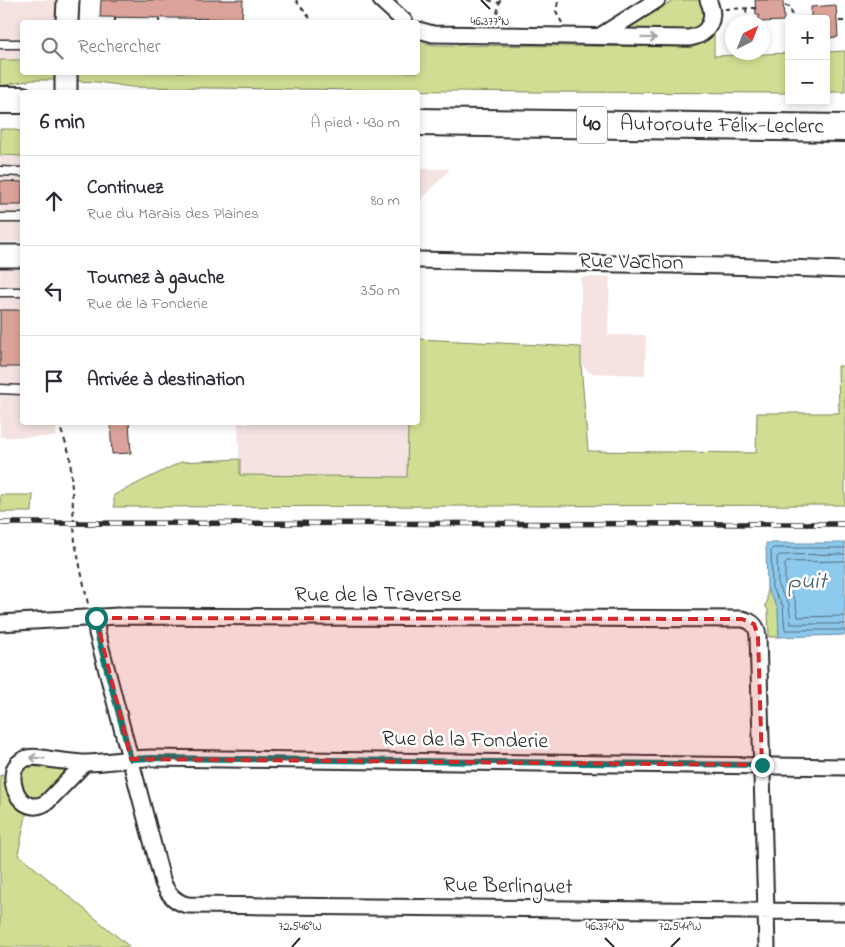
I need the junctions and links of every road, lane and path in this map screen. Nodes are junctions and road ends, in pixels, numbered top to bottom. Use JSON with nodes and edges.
{"nodes":[{"id":1,"x":68,"y":0,"type":"edge"},
{"id":2,"x":296,"y":0,"type":"edge"},
{"id":3,"x":381,"y":0,"type":"edge"},
{"id":4,"x":488,"y":0,"type":"edge"},
{"id":5,"x":657,"y":0,"type":"edge"},
{"id":6,"x":500,"y":2,"type":"edge"},
{"id":7,"x":558,"y":2,"type":"dead end"},
{"id":8,"x":714,"y":5,"type":"edge"},
{"id":9,"x":785,"y":6,"type":"dead end"},
{"id":10,"x":746,"y":8,"type":"junction"},
{"id":11,"x":755,"y":8,"type":"dead end"},
{"id":12,"x":746,"y":15,"type":"edge"},
{"id":13,"x":792,"y":15,"type":"edge"},
{"id":14,"x":67,"y":20,"type":"edge"},
{"id":15,"x":311,"y":20,"type":"edge"},
{"id":16,"x":403,"y":20,"type":"edge"},
{"id":17,"x":840,"y":22,"type":"dead end"},
{"id":18,"x":845,"y":22,"type":"edge"},
{"id":19,"x":490,"y":25,"type":"dead end"},
{"id":20,"x":564,"y":26,"type":"dead end"},
{"id":21,"x":420,"y":31,"type":"edge"},
{"id":22,"x":600,"y":36,"type":"junction"},
{"id":23,"x":0,"y":44,"type":"edge"},
{"id":24,"x":20,"y":44,"type":"edge"},
{"id":25,"x":66,"y":75,"type":"edge"},
{"id":26,"x":66,"y":90,"type":"edge"},
{"id":27,"x":0,"y":100,"type":"edge"},
{"id":28,"x":20,"y":100,"type":"edge"},
{"id":29,"x":420,"y":106,"type":"edge"},
{"id":30,"x":845,"y":111,"type":"edge"},
{"id":31,"x":0,"y":116,"type":"edge"},
{"id":32,"x":20,"y":117,"type":"edge"},
{"id":33,"x":420,"y":122,"type":"edge"},
{"id":34,"x":845,"y":128,"type":"edge"},
{"id":35,"x":0,"y":171,"type":"edge"},
{"id":36,"x":20,"y":172,"type":"edge"},
{"id":37,"x":0,"y":218,"type":"edge"},
{"id":38,"x":20,"y":218,"type":"edge"},
{"id":39,"x":0,"y":256,"type":"edge"},
{"id":40,"x":20,"y":256,"type":"edge"},
{"id":41,"x":420,"y":260,"type":"edge"},
{"id":42,"x":845,"y":270,"type":"edge"},
{"id":43,"x":0,"y":292,"type":"edge"},
{"id":44,"x":20,"y":292,"type":"edge"},
{"id":45,"x":0,"y":390,"type":"edge"},
{"id":46,"x":20,"y":390,"type":"edge"},
{"id":47,"x":59,"y":425,"type":"edge"},
{"id":48,"x":92,"y":612,"type":"junction"},
{"id":49,"x":0,"y":623,"type":"edge"},
{"id":50,"x":131,"y":759,"type":"junction"},
{"id":51,"x":86,"y":763,"type":"junction"},
{"id":52,"x":762,"y":765,"type":"junction"},
{"id":53,"x":845,"y":767,"type":"edge"},
{"id":54,"x":767,"y":911,"type":"junction"},
{"id":55,"x":845,"y":912,"type":"edge"},
{"id":56,"x":767,"y":947,"type":"edge"}],
"edges":[{"from":1,"to":14,"type":"street"},
{"from":2,"to":15,"type":"path"},
{"from":3,"to":16,"type":"street"},
{"from":4,"to":6,"type":"path"},
{"from":5,"to":22,"type":"street"},
{"from":6,"to":19,"type":"path"},
{"from":7,"to":20,"type":"path"},
{"from":8,"to":10,"type":"path"},
{"from":22,"to":8,"type":"street","one_way":true},
{"from":9,"to":13,"type":"path"},
{"from":10,"to":11,"type":"path"},
{"from":10,"to":12,"type":"path"},
{"from":17,"to":18,"type":"path"},
{"from":21,"to":22,"type":"street"},
{"from":23,"to":24,"type":"lane"},
{"from":25,"to":26,"type":"street"},
{"from":27,"to":28,"type":"highway"},
{"from":29,"to":30,"type":"highway","name":"Autoroute Félix-Leclerc","number":"40"},
{"from":31,"to":32,"type":"highway"},
{"from":33,"to":34,"type":"highway","name":"Autoroute Félix-Leclerc","number":"40"},
{"from":35,"to":36,"type":"lane"},
{"from":37,"to":38,"type":"lane"},
{"from":39,"to":40,"type":"street"},
{"from":41,"to":42,"type":"street","name":"Rue Vachon"},
{"from":43,"to":44,"type":"lane"},
{"from":45,"to":46,"type":"lane"},
{"from":47,"to":48,"type":"path"},
{"from":48,"to":49,"type":"street","name":"Rue de la Traverse"},
{"from":48,"to":50,"type":"street"},
{"from":48,"to":52,"type":"street","name":"Rue de la Traverse"},
{"from":50,"to":51,"type":"street","name":"Rue de la Fonderie"},
{"from":50,"to":52,"type":"street","name":"Rue de la Fonderie"},
{"from":50,"to":54,"type":"street","name":"Rue Berlinguet"},
{"from":51,"to":51,"type":"street","name":"Rue de la Fonderie","one_way":true},
{"from":52,"to":53,"type":"street","name":"Rue de la Fonderie"},
{"from":52,"to":54,"type":"street"},
{"from":54,"to":55,"type":"street","name":"Rue Berlinguet"},
{"from":54,"to":56,"type":"street"}]}
